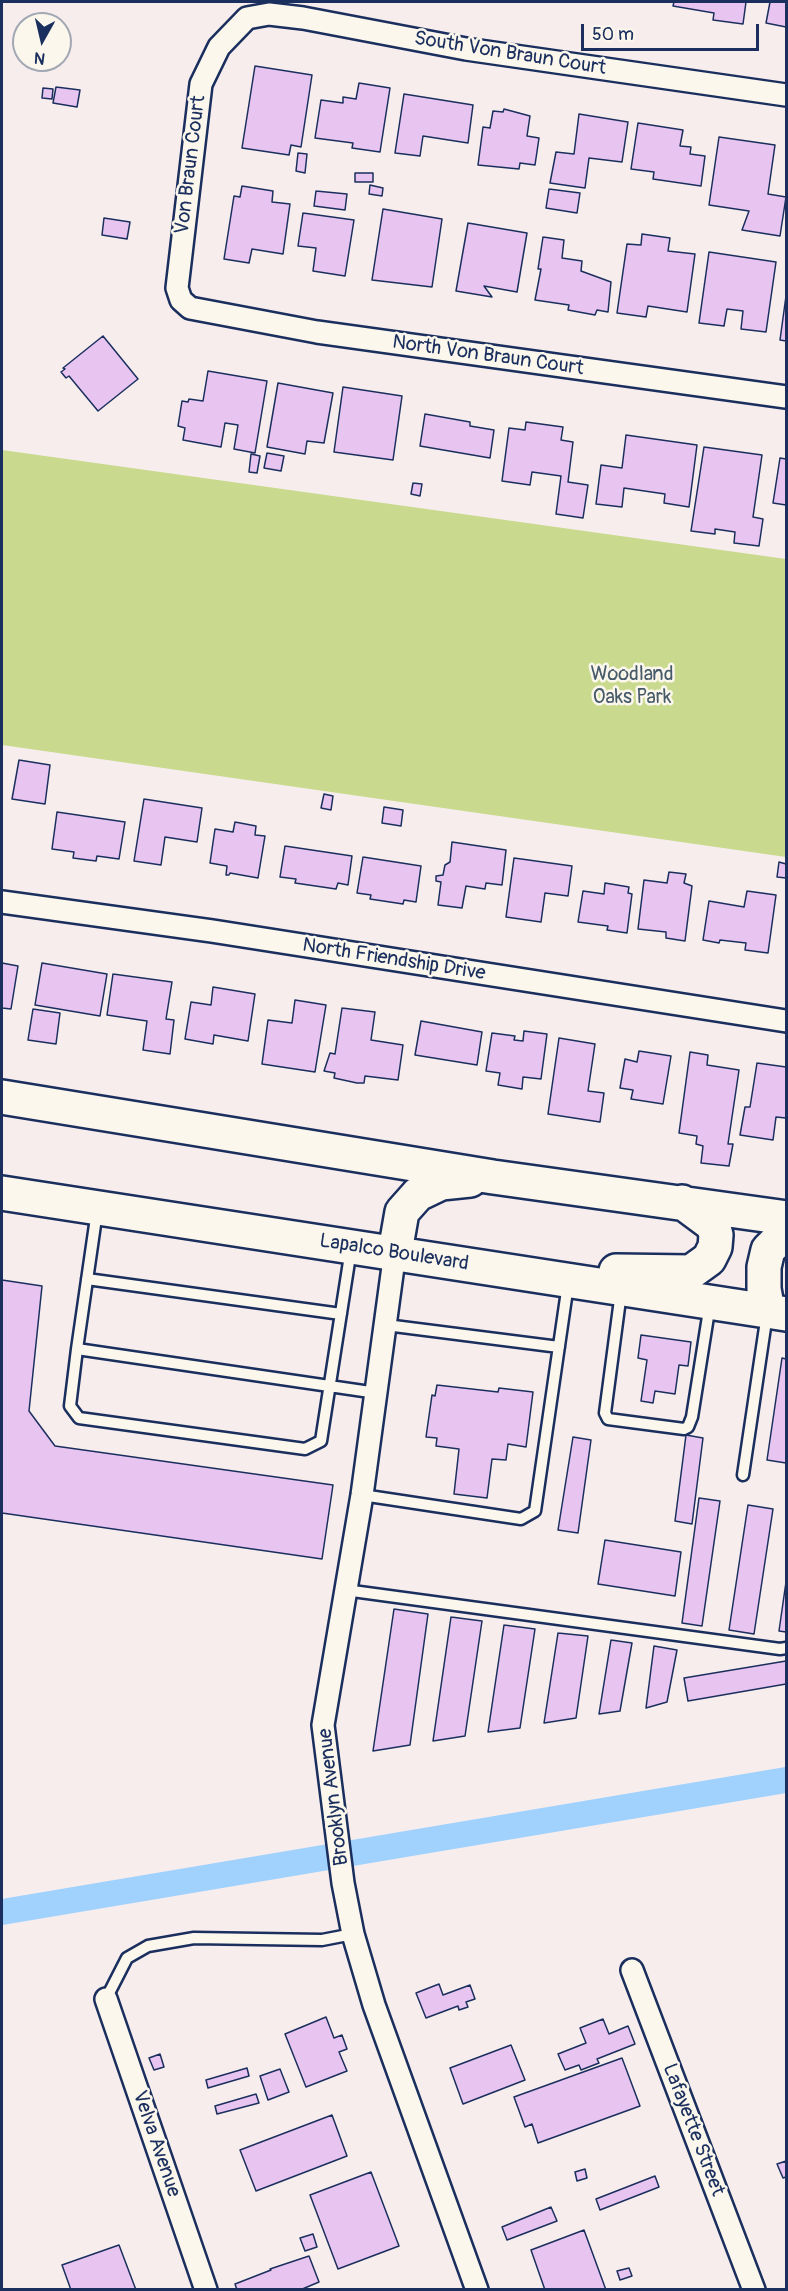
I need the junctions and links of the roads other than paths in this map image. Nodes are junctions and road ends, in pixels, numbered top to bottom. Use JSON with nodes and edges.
{"nodes":[{"id":1,"x":238,"y":28,"type":"joint"},
{"id":2,"x":786,"y":95,"type":"edge"},
{"id":3,"x":190,"y":308,"type":"joint"},
{"id":4,"x":786,"y":397,"type":"edge"},
{"id":5,"x":2,"y":902,"type":"edge"},
{"id":6,"x":786,"y":1021,"type":"edge"},
{"id":7,"x":2,"y":1097,"type":"edge"},
{"id":8,"x":493,"y":1177,"type":"junction"},
{"id":9,"x":2,"y":1193,"type":"edge"},
{"id":10,"x":682,"y":1202,"type":"junction"},
{"id":11,"x":97,"y":1208,"type":"junction"},
{"id":12,"x":786,"y":1218,"type":"edge"},
{"id":13,"x":786,"y":1232,"type":"edge"},
{"id":14,"x":351,"y":1246,"type":"junction"},
{"id":15,"x":395,"y":1252,"type":"junction"},
{"id":16,"x":494,"y":1269,"type":"junction"},
{"id":17,"x":87,"y":1279,"type":"junction"},
{"id":18,"x":568,"y":1280,"type":"junction"},
{"id":19,"x":622,"y":1289,"type":"junction"},
{"id":20,"x":710,"y":1302,"type":"junction"},
{"id":21,"x":777,"y":1312,"type":"edge"},
{"id":22,"x":341,"y":1314,"type":"junction"},
{"id":23,"x":386,"y":1325,"type":"junction"},
{"id":24,"x":559,"y":1347,"type":"junction"},
{"id":25,"x":77,"y":1349,"type":"junction"},
{"id":26,"x":330,"y":1386,"type":"junction"},
{"id":27,"x":377,"y":1393,"type":"junction"},
{"id":28,"x":743,"y":1475,"type":"dead end"},
{"id":29,"x":362,"y":1495,"type":"junction"},
{"id":30,"x":345,"y":1590,"type":"junction"},
{"id":31,"x":786,"y":1648,"type":"edge"},
{"id":32,"x":353,"y":1934,"type":"junction"},
{"id":33,"x":633,"y":1970,"type":"dead end"},
{"id":34,"x":106,"y":1999,"type":"joint"},
{"id":35,"x":206,"y":2289,"type":"edge"},
{"id":36,"x":477,"y":2289,"type":"edge"},
{"id":37,"x":754,"y":2289,"type":"edge"}],
"edges":[{"from":1,"to":2,"type":"street","name":"South Von Braun Court"},
{"from":1,"to":3,"type":"street","name":"Von Braun Court"},
{"from":3,"to":4,"type":"street","name":"North Von Braun Court"},
{"from":5,"to":6,"type":"street","name":"North Friendship Drive"},
{"from":7,"to":8,"type":"main road"},
{"from":8,"to":10,"type":"main road"},
{"from":8,"to":15,"type":"main road"},
{"from":9,"to":11,"type":"main road","name":"Lapalco Boulevard"},
{"from":10,"to":12,"type":"main road"},
{"from":10,"to":16,"type":"main road"},
{"from":11,"to":14,"type":"main road","name":"Lapalco Boulevard"},
{"from":11,"to":17,"type":"lane"},
{"from":13,"to":21,"type":"main road"},
{"from":14,"to":15,"type":"main road","name":"Lapalco Boulevard"},
{"from":14,"to":22,"type":"lane"},
{"from":15,"to":16,"type":"main road","name":"Lapalco Boulevard"},
{"from":15,"to":23,"type":"street","name":"Brooklyn Avenue"},
{"from":16,"to":18,"type":"main road","name":"Lapalco Boulevard"},
{"from":17,"to":22,"type":"lane"},
{"from":17,"to":25,"type":"lane"},
{"from":18,"to":19,"type":"main road","name":"Lapalco Boulevard"},
{"from":18,"to":24,"type":"lane"},
{"from":19,"to":20,"type":"main road","name":"Lapalco Boulevard"},
{"from":19,"to":20,"type":"lane"},
{"from":20,"to":21,"type":"main road","name":"Lapalco Boulevard"},
{"from":21,"to":28,"type":"lane"},
{"from":22,"to":26,"type":"lane"},
{"from":23,"to":24,"type":"lane"},
{"from":23,"to":27,"type":"street","name":"Brooklyn Avenue"},
{"from":24,"to":29,"type":"lane"},
{"from":25,"to":26,"type":"lane"},
{"from":25,"to":26,"type":"lane"},
{"from":26,"to":27,"type":"lane"},
{"from":27,"to":29,"type":"street","name":"Brooklyn Avenue"},
{"from":29,"to":30,"type":"street","name":"Brooklyn Avenue"},
{"from":30,"to":31,"type":"lane"},
{"from":30,"to":32,"type":"street","name":"Brooklyn Avenue"},
{"from":32,"to":34,"type":"lane"},
{"from":32,"to":36,"type":"street","name":"Brooklyn Avenue"},
{"from":33,"to":37,"type":"street","name":"Lafayette Street"},
{"from":34,"to":35,"type":"street","name":"Velva Avenue"}]}
